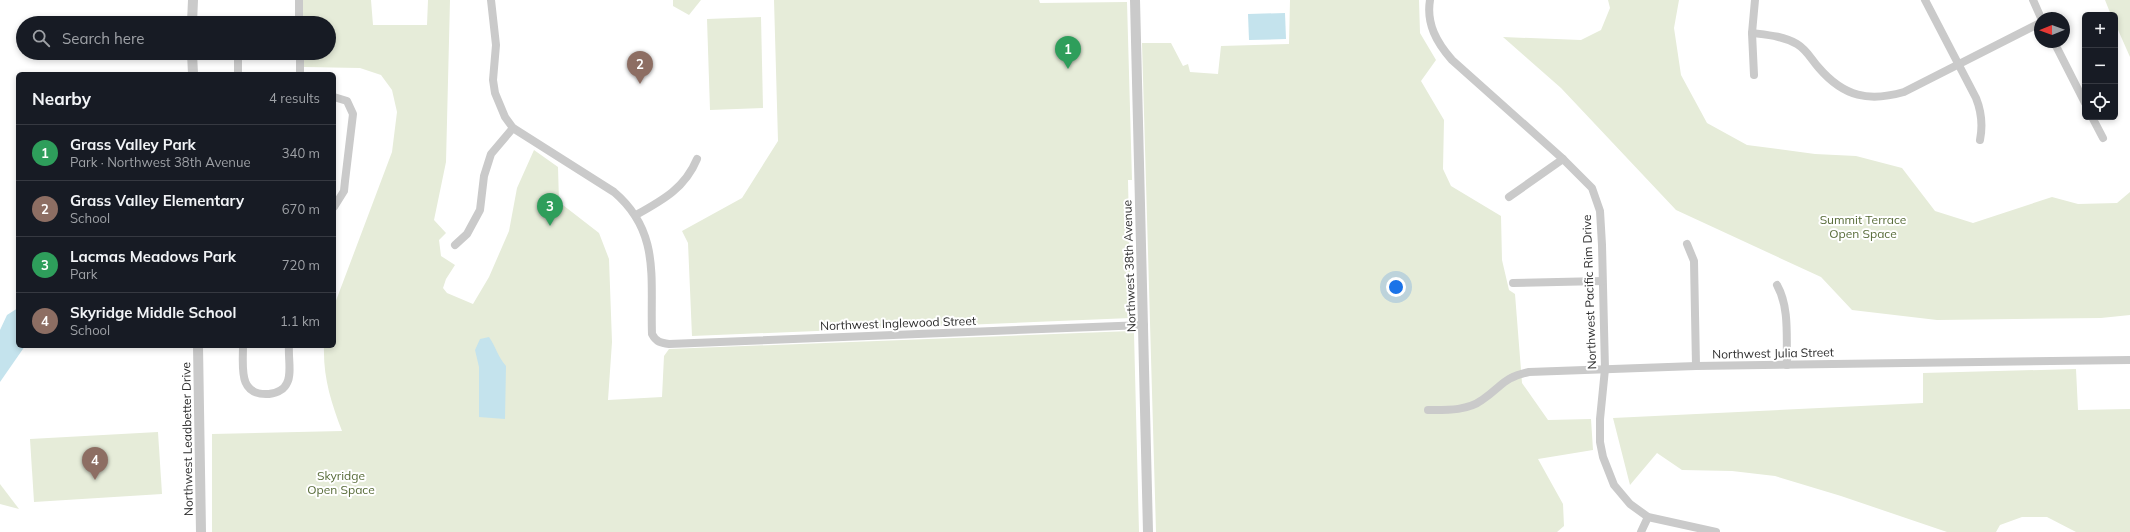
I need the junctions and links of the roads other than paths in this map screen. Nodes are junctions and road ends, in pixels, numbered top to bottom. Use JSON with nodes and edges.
{"nodes":[{"id":1,"x":193,"y":0,"type":"edge"},
{"id":2,"x":298,"y":0,"type":"edge"},
{"id":3,"x":490,"y":0,"type":"edge"},
{"id":4,"x":1135,"y":0,"type":"edge"},
{"id":5,"x":1430,"y":0,"type":"edge"},
{"id":6,"x":1755,"y":0,"type":"edge"},
{"id":7,"x":1925,"y":0,"type":"edge"},
{"id":8,"x":2033,"y":0,"type":"edge"},
{"id":9,"x":2038,"y":12,"type":"edge"},
{"id":10,"x":192,"y":16,"type":"edge"},
{"id":11,"x":299,"y":16,"type":"edge"},
{"id":12,"x":2034,"y":26,"type":"edge"},
{"id":13,"x":1752,"y":33,"type":"junction"},
{"id":14,"x":2057,"y":48,"type":"edge"},
{"id":15,"x":192,"y":60,"type":"edge"},
{"id":16,"x":238,"y":60,"type":"edge"},
{"id":17,"x":300,"y":60,"type":"edge"},
{"id":18,"x":1959,"y":65,"type":"junction"},
{"id":19,"x":193,"y":72,"type":"edge"},
{"id":20,"x":238,"y":72,"type":"edge"},
{"id":21,"x":300,"y":72,"type":"edge"},
{"id":22,"x":1754,"y":75,"type":"dead end"},
{"id":23,"x":2082,"y":97,"type":"edge"},
{"id":24,"x":336,"y":98,"type":"edge"},
{"id":25,"x":2094,"y":120,"type":"edge"},
{"id":26,"x":513,"y":128,"type":"junction"},
{"id":27,"x":2103,"y":138,"type":"dead end"},
{"id":28,"x":1980,"y":140,"type":"dead end"},
{"id":29,"x":697,"y":159,"type":"dead end"},
{"id":30,"x":1563,"y":159,"type":"junction"},
{"id":31,"x":1509,"y":197,"type":"dead end"},
{"id":32,"x":336,"y":204,"type":"edge"},
{"id":33,"x":636,"y":215,"type":"junction"},
{"id":34,"x":1686,"y":244,"type":"dead end"},
{"id":35,"x":455,"y":245,"type":"dead end"},
{"id":36,"x":1602,"y":281,"type":"junction"},
{"id":37,"x":1513,"y":283,"type":"dead end"},
{"id":38,"x":1776,"y":285,"type":"dead end"},
{"id":39,"x":1144,"y":325,"type":"junction"},
{"id":40,"x":198,"y":348,"type":"edge"},
{"id":41,"x":243,"y":348,"type":"edge"},
{"id":42,"x":288,"y":348,"type":"edge"},
{"id":43,"x":2130,"y":360,"type":"edge"},
{"id":44,"x":1787,"y":365,"type":"junction"},
{"id":45,"x":1696,"y":366,"type":"junction"},
{"id":46,"x":1605,"y":369,"type":"junction"},
{"id":47,"x":1428,"y":410,"type":"dead end"},
{"id":48,"x":1648,"y":517,"type":"junction"},
{"id":49,"x":201,"y":532,"type":"edge"},
{"id":50,"x":1148,"y":532,"type":"edge"},
{"id":51,"x":1641,"y":532,"type":"edge"},
{"id":52,"x":1716,"y":532,"type":"edge"}],
"edges":[{"from":1,"to":10,"type":"street"},
{"from":2,"to":11,"type":"street"},
{"from":3,"to":26,"type":"street"},
{"from":4,"to":39,"type":"street","name":"Northwest 38th Avenue"},
{"from":5,"to":30,"type":"street","name":"Northwest Pacific Rim Drive"},
{"from":6,"to":13,"type":"street"},
{"from":7,"to":18,"type":"street"},
{"from":8,"to":9,"type":"street"},
{"from":12,"to":18,"type":"street"},
{"from":13,"to":18,"type":"street"},
{"from":13,"to":22,"type":"street"},
{"from":14,"to":23,"type":"street"},
{"from":15,"to":19,"type":"street"},
{"from":16,"to":20,"type":"street"},
{"from":17,"to":21,"type":"street"},
{"from":18,"to":28,"type":"street"},
{"from":24,"to":32,"type":"street"},
{"from":25,"to":27,"type":"street"},
{"from":26,"to":33,"type":"street"},
{"from":26,"to":35,"type":"street"},
{"from":29,"to":33,"type":"street"},
{"from":30,"to":31,"type":"street"},
{"from":30,"to":36,"type":"street","name":"Northwest Pacific Rim Drive"},
{"from":33,"to":39,"type":"street","name":"Northwest Inglewood Street"},
{"from":34,"to":45,"type":"street"},
{"from":36,"to":37,"type":"street"},
{"from":36,"to":46,"type":"street","name":"Northwest Pacific Rim Drive"},
{"from":38,"to":44,"type":"street"},
{"from":39,"to":50,"type":"street","name":"Northwest 38th Avenue"},
{"from":40,"to":49,"type":"street","name":"Northwest Leadbetter Drive"},
{"from":41,"to":42,"type":"street"},
{"from":43,"to":44,"type":"street","name":"Northwest Julia Street"},
{"from":44,"to":45,"type":"street","name":"Northwest Julia Street"},
{"from":45,"to":46,"type":"street","name":"Northwest Julia Street"},
{"from":46,"to":47,"type":"street","name":"Northwest Julia Street"},
{"from":46,"to":48,"type":"street","name":"Northwest Pacific Rim Drive"},
{"from":48,"to":51,"type":"street"},
{"from":48,"to":52,"type":"street","name":"Northwest Pacific Rim Drive"}]}
